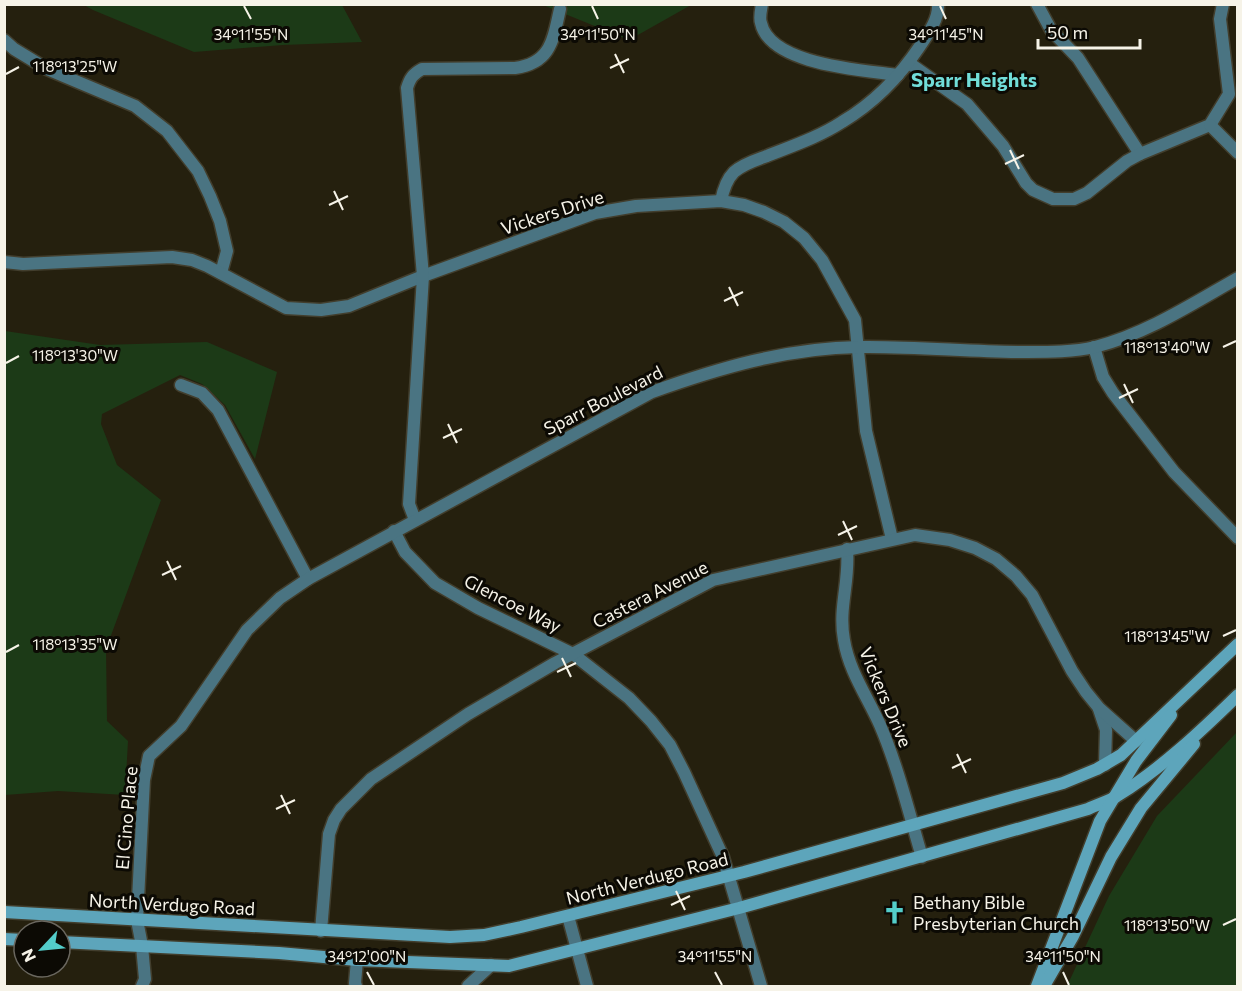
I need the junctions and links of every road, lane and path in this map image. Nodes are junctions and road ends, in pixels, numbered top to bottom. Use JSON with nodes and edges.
{"nodes":[{"id":1,"x":762,"y":4,"type":"edge"},
{"id":2,"x":938,"y":4,"type":"edge"},
{"id":3,"x":1037,"y":4,"type":"edge"},
{"id":4,"x":1223,"y":4,"type":"edge"},
{"id":5,"x":560,"y":9,"type":"dead end"},
{"id":6,"x":4,"y":40,"type":"edge"},
{"id":7,"x":909,"y":63,"type":"junction"},
{"id":8,"x":898,"y":75,"type":"junction"},
{"id":9,"x":1210,"y":125,"type":"junction"},
{"id":10,"x":1238,"y":153,"type":"edge"},
{"id":11,"x":1140,"y":154,"type":"junction"},
{"id":12,"x":721,"y":201,"type":"junction"},
{"id":13,"x":4,"y":262,"type":"edge"},
{"id":14,"x":221,"y":273,"type":"junction"},
{"id":15,"x":423,"y":276,"type":"junction"},
{"id":16,"x":1238,"y":278,"type":"edge"},
{"id":17,"x":858,"y":347,"type":"junction"},
{"id":18,"x":1094,"y":347,"type":"junction"},
{"id":19,"x":181,"y":384,"type":"dead end"},
{"id":20,"x":415,"y":520,"type":"junction"},
{"id":21,"x":394,"y":531,"type":"junction"},
{"id":22,"x":1238,"y":538,"type":"edge"},
{"id":23,"x":892,"y":539,"type":"junction"},
{"id":24,"x":847,"y":549,"type":"junction"},
{"id":25,"x":308,"y":579,"type":"junction"},
{"id":26,"x":1238,"y":644,"type":"edge"},
{"id":27,"x":573,"y":654,"type":"junction"},
{"id":28,"x":1194,"y":685,"type":"junction"},
{"id":29,"x":1238,"y":695,"type":"edge"},
{"id":30,"x":1099,"y":708,"type":"junction"},
{"id":31,"x":1216,"y":716,"type":"junction"},
{"id":32,"x":1137,"y":741,"type":"junction"},
{"id":33,"x":149,"y":756,"type":"joint"},
{"id":34,"x":1105,"y":765,"type":"junction"},
{"id":35,"x":1115,"y":797,"type":"junction"},
{"id":36,"x":913,"y":825,"type":"junction"},
{"id":37,"x":922,"y":857,"type":"junction"},
{"id":38,"x":730,"y":876,"type":"junction"},
{"id":39,"x":740,"y":908,"type":"junction"},
{"id":40,"x":4,"y":912,"type":"edge"},
{"id":41,"x":568,"y":916,"type":"junction"},
{"id":42,"x":136,"y":920,"type":"junction"},
{"id":43,"x":321,"y":931,"type":"junction"},
{"id":44,"x":72,"y":943,"type":"edge"},
{"id":45,"x":142,"y":946,"type":"junction"},
{"id":46,"x":577,"y":950,"type":"junction"},
{"id":47,"x":357,"y":960,"type":"junction"},
{"id":48,"x":491,"y":965,"type":"junction"},
{"id":49,"x":142,"y":987,"type":"edge"},
{"id":50,"x":356,"y":987,"type":"edge"},
{"id":51,"x":468,"y":987,"type":"edge"},
{"id":52,"x":587,"y":987,"type":"edge"},
{"id":53,"x":761,"y":987,"type":"edge"},
{"id":54,"x":1037,"y":987,"type":"edge"},
{"id":55,"x":1044,"y":987,"type":"edge"}],
"edges":[{"from":1,"to":8,"type":"street"},
{"from":2,"to":7,"type":"street"},
{"from":3,"to":11,"type":"street"},
{"from":4,"to":9,"type":"street"},
{"from":5,"to":15,"type":"street"},
{"from":6,"to":14,"type":"street"},
{"from":7,"to":8,"type":"street"},
{"from":7,"to":11,"type":"street"},
{"from":8,"to":12,"type":"street"},
{"from":9,"to":10,"type":"street"},
{"from":9,"to":11,"type":"street"},
{"from":12,"to":15,"type":"street","name":"Vickers Drive"},
{"from":12,"to":17,"type":"street","name":"Vickers Drive"},
{"from":13,"to":14,"type":"street","name":"Vickers Drive"},
{"from":14,"to":15,"type":"street","name":"Vickers Drive"},
{"from":15,"to":20,"type":"street"},
{"from":16,"to":18,"type":"street","name":"Sparr Boulevard"},
{"from":17,"to":18,"type":"street","name":"Sparr Boulevard"},
{"from":17,"to":20,"type":"street","name":"Sparr Boulevard"},
{"from":17,"to":23,"type":"street","name":"Vickers Drive"},
{"from":18,"to":22,"type":"street"},
{"from":19,"to":25,"type":"street"},
{"from":20,"to":21,"type":"street","name":"Sparr Boulevard"},
{"from":21,"to":25,"type":"street","name":"Sparr Boulevard"},
{"from":21,"to":27,"type":"street","name":"Glencoe Way"},
{"from":23,"to":24,"type":"street","name":"Castera Avenue"},
{"from":23,"to":30,"type":"street","name":"Castera Avenue"},
{"from":24,"to":27,"type":"street","name":"Castera Avenue"},
{"from":24,"to":36,"type":"street","name":"Vickers Drive"},
{"from":25,"to":33,"type":"street","name":"Sparr Boulevard"},
{"from":26,"to":28,"type":"main road","name":"North Verdugo Road"},
{"from":27,"to":38,"type":"street","name":"Glencoe Way"},
{"from":27,"to":43,"type":"street","name":"Castera Avenue"},
{"from":28,"to":32,"type":"main road","name":"North Verdugo Road"},
{"from":28,"to":35,"type":"main road"},
{"from":29,"to":31,"type":"main road"},
{"from":30,"to":32,"type":"street","name":"Castera Avenue"},
{"from":30,"to":34,"type":"street","name":"Castera Avenue"},
{"from":31,"to":35,"type":"main road"},
{"from":31,"to":55,"type":"main road"},
{"from":32,"to":34,"type":"main road","name":"North Verdugo Road"},
{"from":33,"to":42,"type":"street","name":"El Cino Place"},
{"from":34,"to":36,"type":"main road","name":"North Verdugo Road"},
{"from":35,"to":37,"type":"main road"},
{"from":35,"to":54,"type":"main road"},
{"from":36,"to":37,"type":"street","name":"Vickers Drive"},
{"from":36,"to":38,"type":"main road","name":"North Verdugo Road"},
{"from":37,"to":39,"type":"main road"},
{"from":38,"to":39,"type":"street","name":"Glencoe Way"},
{"from":38,"to":41,"type":"main road","name":"North Verdugo Road"},
{"from":39,"to":46,"type":"main road"},
{"from":39,"to":53,"type":"street","name":"Glencoe Way"},
{"from":40,"to":42,"type":"main road","name":"North Verdugo Road"},
{"from":41,"to":43,"type":"main road","name":"North Verdugo Road"},
{"from":41,"to":46,"type":"street"},
{"from":42,"to":43,"type":"main road","name":"North Verdugo Road"},
{"from":42,"to":45,"type":"street","name":"El Cino Place"},
{"from":44,"to":45,"type":"main road"},
{"from":45,"to":47,"type":"main road"},
{"from":45,"to":49,"type":"street","name":"El Cino Place"},
{"from":46,"to":48,"type":"main road"},
{"from":46,"to":52,"type":"street"},
{"from":47,"to":48,"type":"main road"},
{"from":47,"to":50,"type":"street"},
{"from":48,"to":51,"type":"street"}]}
